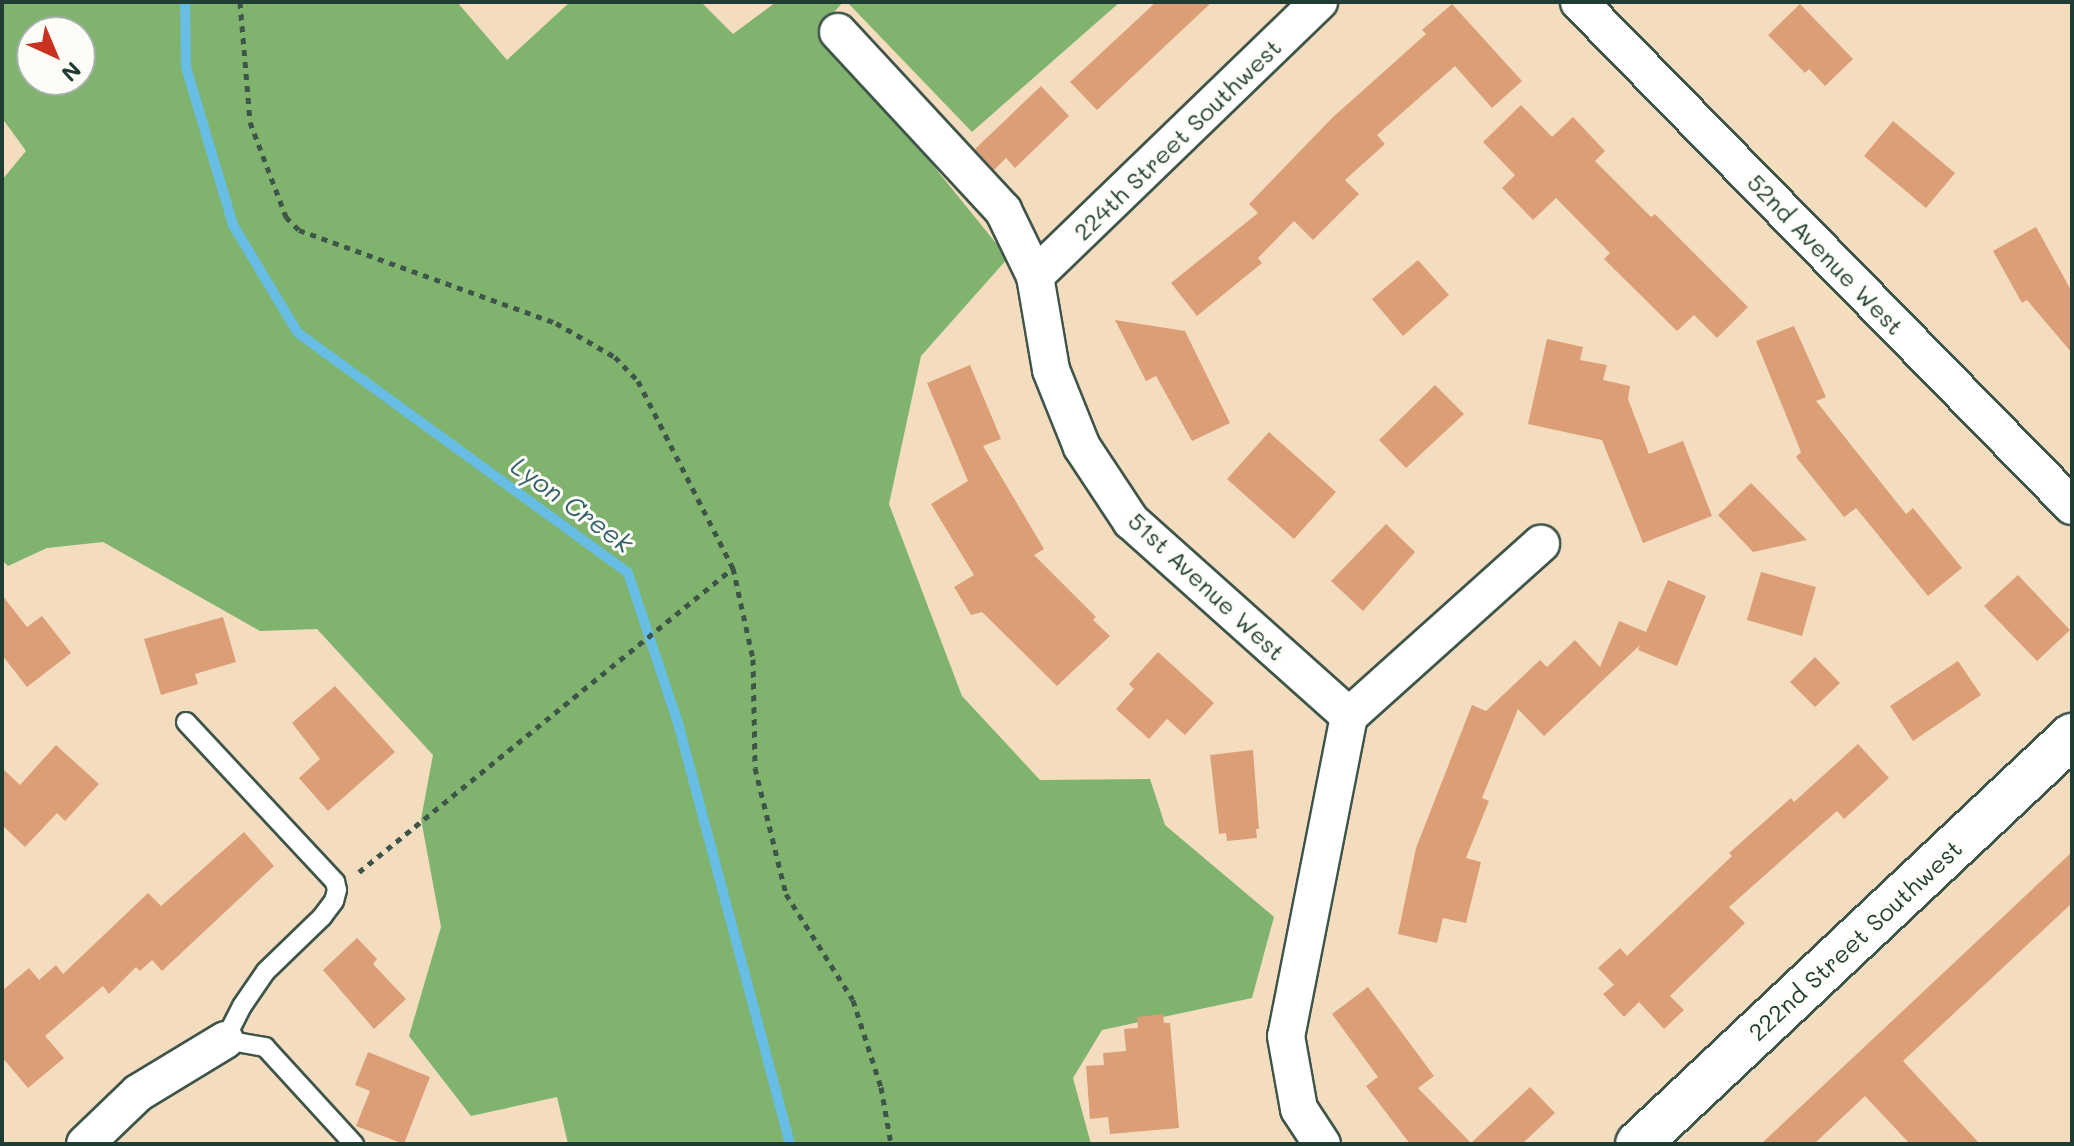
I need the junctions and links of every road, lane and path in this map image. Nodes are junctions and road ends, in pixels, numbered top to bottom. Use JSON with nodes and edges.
{"nodes":[{"id":1,"x":240,"y":2,"type":"edge"},
{"id":2,"x":1319,"y":2,"type":"edge"},
{"id":3,"x":1579,"y":2,"type":"edge"},
{"id":4,"x":838,"y":32,"type":"dead end"},
{"id":5,"x":1035,"y":276,"type":"junction"},
{"id":6,"x":2072,"y":506,"type":"edge"},
{"id":7,"x":1541,"y":544,"type":"dead end"},
{"id":8,"x":733,"y":568,"type":"junction"},
{"id":9,"x":1349,"y":716,"type":"junction"},
{"id":10,"x":186,"y":722,"type":"dead end"},
{"id":11,"x":2072,"y":736,"type":"edge"},
{"id":12,"x":337,"y":890,"type":"junction"},
{"id":13,"x":225,"y":1040,"type":"junction"},
{"id":14,"x":85,"y":1144,"type":"edge"},
{"id":15,"x":354,"y":1144,"type":"edge"},
{"id":16,"x":891,"y":1144,"type":"edge"},
{"id":17,"x":1322,"y":1144,"type":"edge"},
{"id":18,"x":1638,"y":1144,"type":"edge"}],
"edges":[{"from":1,"to":8,"type":"path"},
{"from":2,"to":5,"type":"street","name":"224th Street Southwest"},
{"from":3,"to":6,"type":"street","name":"52nd Avenue West"},
{"from":4,"to":5,"type":"street","name":"51st Avenue West"},
{"from":5,"to":9,"type":"street","name":"51st Avenue West"},
{"from":7,"to":9,"type":"street"},
{"from":8,"to":12,"type":"path"},
{"from":8,"to":16,"type":"path"},
{"from":9,"to":17,"type":"street"},
{"from":10,"to":12,"type":"lane"},
{"from":11,"to":18,"type":"street","name":"222nd Street Southwest"},
{"from":12,"to":13,"type":"lane"},
{"from":13,"to":14,"type":"street"},
{"from":13,"to":15,"type":"lane"}]}
